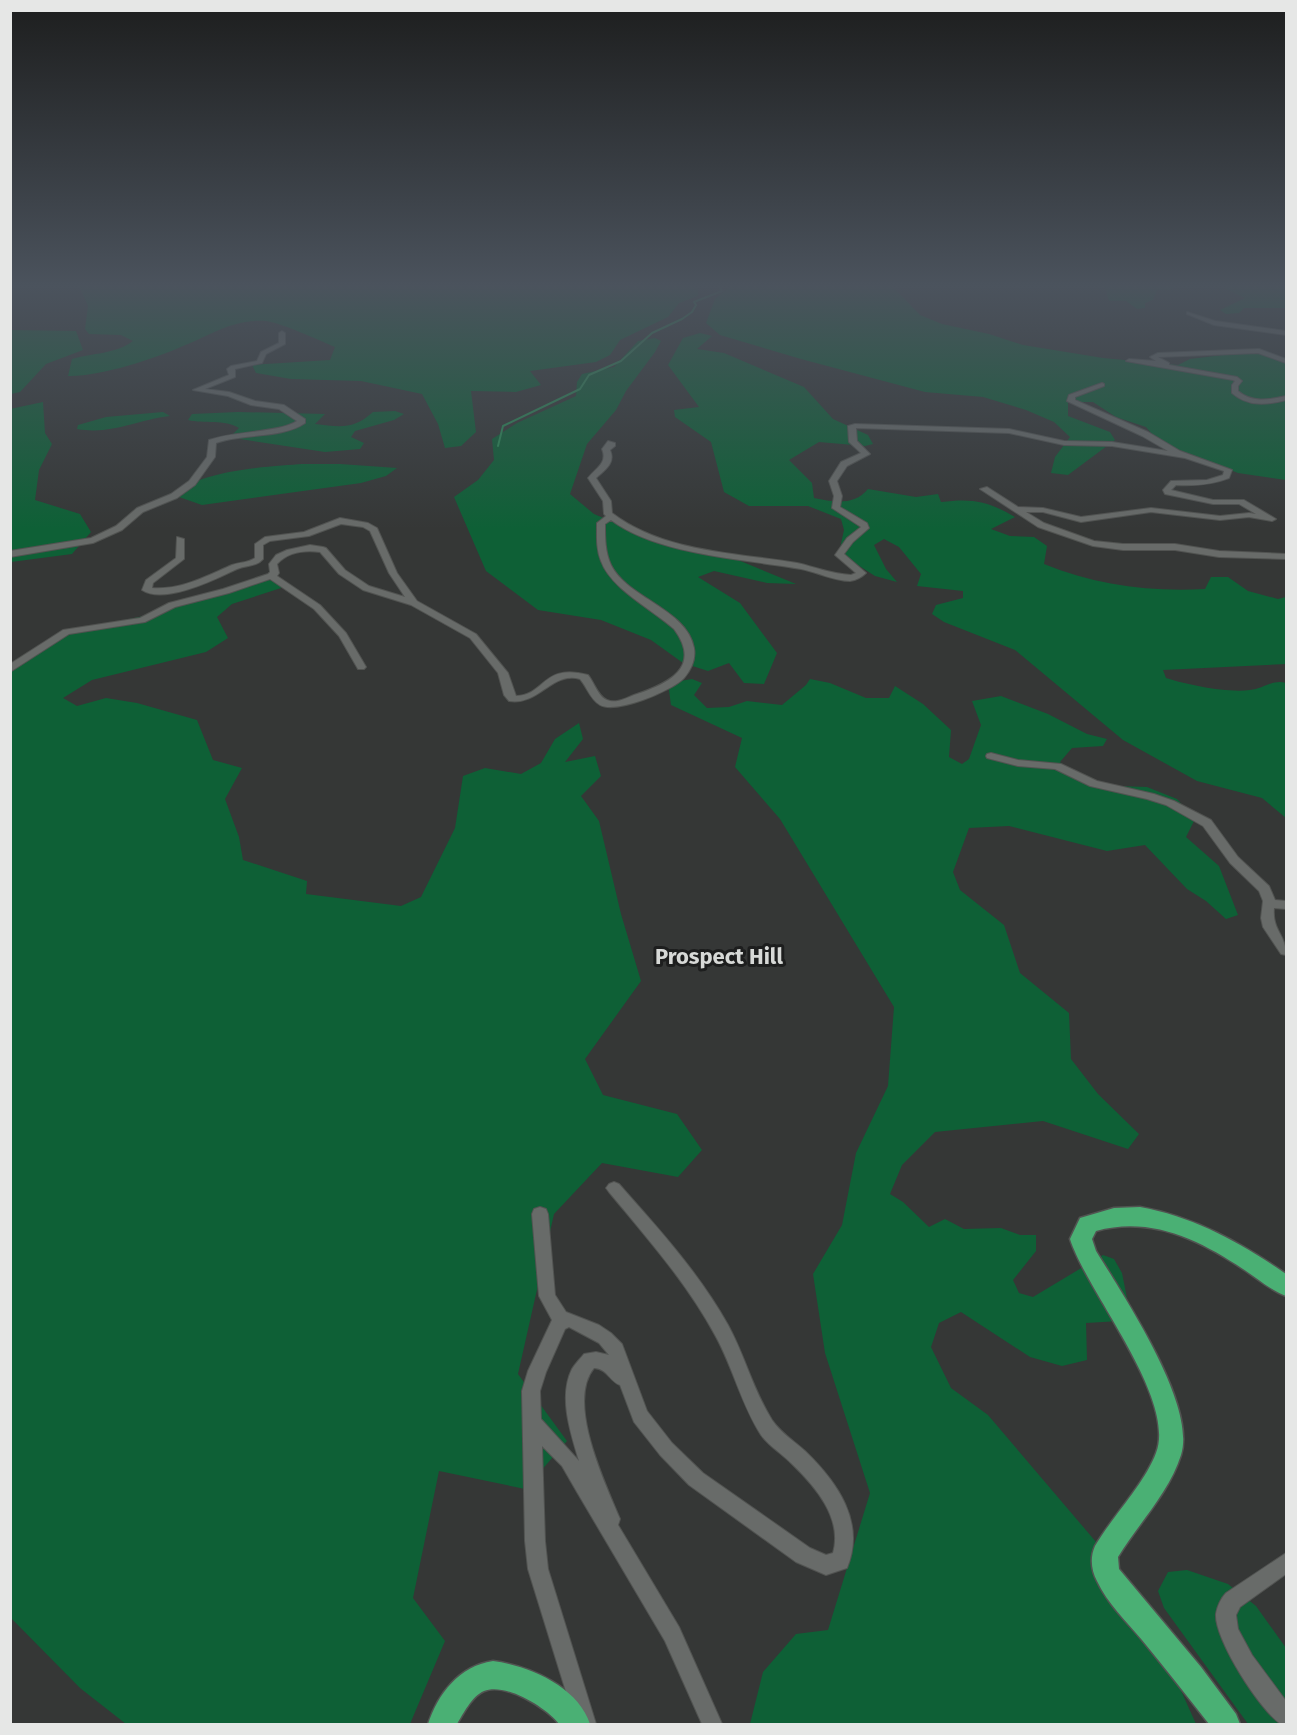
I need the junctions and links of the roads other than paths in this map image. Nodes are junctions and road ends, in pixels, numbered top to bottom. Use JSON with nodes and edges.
{"nodes":[{"id":1,"x":233,"y":367,"type":"edge"},
{"id":2,"x":1166,"y":367,"type":"edge"},
{"id":3,"x":1102,"y":385,"type":"dead end"},
{"id":4,"x":1287,"y":398,"type":"edge"},
{"id":5,"x":611,"y":443,"type":"dead end"},
{"id":6,"x":1185,"y":456,"type":"junction"},
{"id":7,"x":984,"y":489,"type":"dead end"},
{"id":8,"x":1014,"y":509,"type":"junction"},
{"id":9,"x":611,"y":517,"type":"junction"},
{"id":10,"x":180,"y":539,"type":"dead end"},
{"id":11,"x":10,"y":554,"type":"edge"},
{"id":12,"x":1287,"y":556,"type":"edge"},
{"id":13,"x":271,"y":576,"type":"junction"},
{"id":14,"x":414,"y":603,"type":"junction"},
{"id":15,"x":361,"y":667,"type":"dead end"},
{"id":16,"x":10,"y":669,"type":"edge"},
{"id":17,"x":991,"y":756,"type":"dead end"},
{"id":18,"x":1269,"y":903,"type":"junction"},
{"id":19,"x":1287,"y":905,"type":"edge"},
{"id":20,"x":1287,"y":951,"type":"edge"},
{"id":21,"x":614,"y":1188,"type":"dead end"},
{"id":22,"x":540,"y":1214,"type":"dead end"},
{"id":23,"x":1287,"y":1286,"type":"edge"},
{"id":24,"x":562,"y":1321,"type":"junction"},
{"id":25,"x":632,"y":1393,"type":"junction"},
{"id":26,"x":531,"y":1422,"type":"junction"},
{"id":27,"x":623,"y":1551,"type":"junction"},
{"id":28,"x":1287,"y":1563,"type":"edge"},
{"id":29,"x":1287,"y":1716,"type":"edge"},
{"id":30,"x":442,"y":1725,"type":"edge"},
{"id":31,"x":576,"y":1725,"type":"edge"},
{"id":32,"x":586,"y":1725,"type":"edge"},
{"id":33,"x":712,"y":1725,"type":"edge"},
{"id":34,"x":1226,"y":1725,"type":"edge"}],
"edges":[{"from":1,"to":11,"type":"street"},
{"from":2,"to":4,"type":"street"},
{"from":3,"to":6,"type":"street"},
{"from":5,"to":9,"type":"street"},
{"from":6,"to":8,"type":"street"},
{"from":6,"to":9,"type":"street"},
{"from":7,"to":8,"type":"street"},
{"from":8,"to":12,"type":"street"},
{"from":9,"to":14,"type":"street"},
{"from":10,"to":14,"type":"street"},
{"from":13,"to":14,"type":"street"},
{"from":13,"to":15,"type":"street"},
{"from":13,"to":16,"type":"street"},
{"from":17,"to":18,"type":"street"},
{"from":18,"to":19,"type":"street"},
{"from":18,"to":20,"type":"street"},
{"from":21,"to":25,"type":"street"},
{"from":22,"to":24,"type":"street"},
{"from":23,"to":34,"type":"highway"},
{"from":24,"to":25,"type":"street"},
{"from":24,"to":26,"type":"street"},
{"from":25,"to":27,"type":"street"},
{"from":26,"to":27,"type":"street"},
{"from":26,"to":32,"type":"street"},
{"from":27,"to":33,"type":"street"},
{"from":28,"to":29,"type":"street"},
{"from":30,"to":31,"type":"highway"}]}
